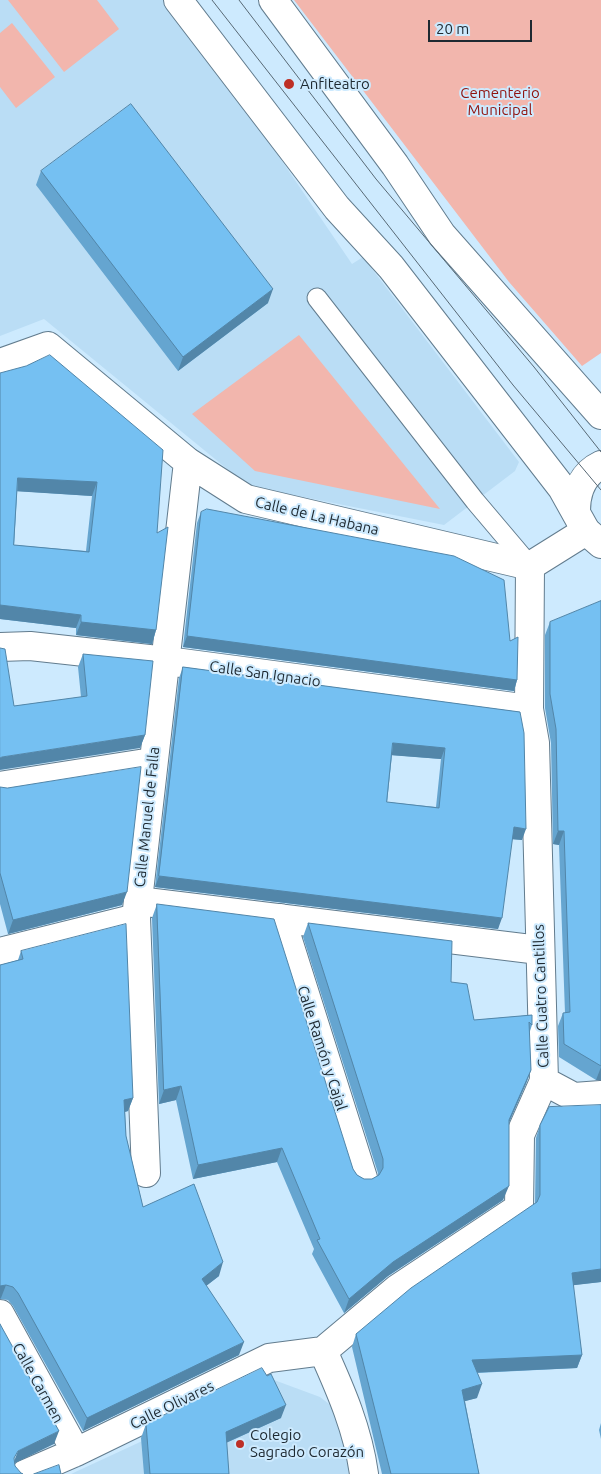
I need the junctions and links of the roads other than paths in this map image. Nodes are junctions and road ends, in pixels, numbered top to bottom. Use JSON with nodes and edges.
{"nodes":[{"id":1,"x":178,"y":0,"type":"edge"},
{"id":2,"x":273,"y":0,"type":"edge"},
{"id":3,"x":317,"y":298,"type":"dead end"},
{"id":4,"x":0,"y":363,"type":"edge"},
{"id":5,"x":596,"y":400,"type":"edge"},
{"id":6,"x":188,"y":462,"type":"junction"},
{"id":7,"x":601,"y":465,"type":"edge"},
{"id":8,"x":588,"y":529,"type":"edge"},
{"id":9,"x":530,"y":566,"type":"junction"},
{"id":10,"x":0,"y":647,"type":"edge"},
{"id":11,"x":167,"y":661,"type":"junction"},
{"id":12,"x":530,"y":709,"type":"junction"},
{"id":13,"x":152,"y":762,"type":"junction"},
{"id":14,"x":0,"y":786,"type":"edge"},
{"id":15,"x":137,"y":910,"type":"junction"},
{"id":16,"x":280,"y":918,"type":"junction"},
{"id":17,"x":540,"y":950,"type":"junction"},
{"id":18,"x":0,"y":952,"type":"edge"},
{"id":19,"x":544,"y":1081,"type":"junction"},
{"id":20,"x":601,"y":1095,"type":"edge"},
{"id":21,"x":146,"y":1173,"type":"dead end"},
{"id":22,"x":363,"y":1178,"type":"edge"},
{"id":23,"x":0,"y":1314,"type":"edge"},
{"id":24,"x":323,"y":1351,"type":"junction"},
{"id":25,"x":76,"y":1452,"type":"junction"},
{"id":26,"x":25,"y":1474,"type":"edge"},
{"id":27,"x":364,"y":1474,"type":"edge"}],
"edges":[{"from":1,"to":8,"type":"street"},
{"from":2,"to":5,"type":"street"},
{"from":3,"to":9,"type":"lane"},
{"from":4,"to":6,"type":"street","name":"Calle de La Habana"},
{"from":6,"to":9,"type":"street","name":"Calle de La Habana"},
{"from":6,"to":11,"type":"street","name":"Calle Manuel de Falla"},
{"from":7,"to":8,"type":"street"},
{"from":8,"to":9,"type":"street"},
{"from":9,"to":12,"type":"street","name":"Calle Cuatro Cantillos"},
{"from":10,"to":11,"type":"street","name":"Calle San Ignacio"},
{"from":11,"to":12,"type":"street","name":"Calle San Ignacio"},
{"from":11,"to":13,"type":"street","name":"Calle Manuel de Falla"},
{"from":12,"to":17,"type":"street","name":"Calle Cuatro Cantillos"},
{"from":13,"to":14,"type":"street"},
{"from":13,"to":15,"type":"street","name":"Calle Manuel de Falla"},
{"from":15,"to":16,"type":"street"},
{"from":15,"to":18,"type":"street"},
{"from":15,"to":21,"type":"street","name":"Calle Manuel de Falla"},
{"from":16,"to":17,"type":"street"},
{"from":16,"to":22,"type":"street","name":"Calle Ramón y Cajal"},
{"from":17,"to":19,"type":"street","name":"Calle Cuatro Cantillos"},
{"from":19,"to":20,"type":"street"},
{"from":19,"to":24,"type":"street","name":"Calle Cuatro Cantillos"},
{"from":23,"to":25,"type":"street","name":"Calle Carmen"},
{"from":24,"to":25,"type":"street","name":"Calle Olivares"},
{"from":24,"to":27,"type":"street"},
{"from":25,"to":26,"type":"street","name":"Calle Olivares"}]}
